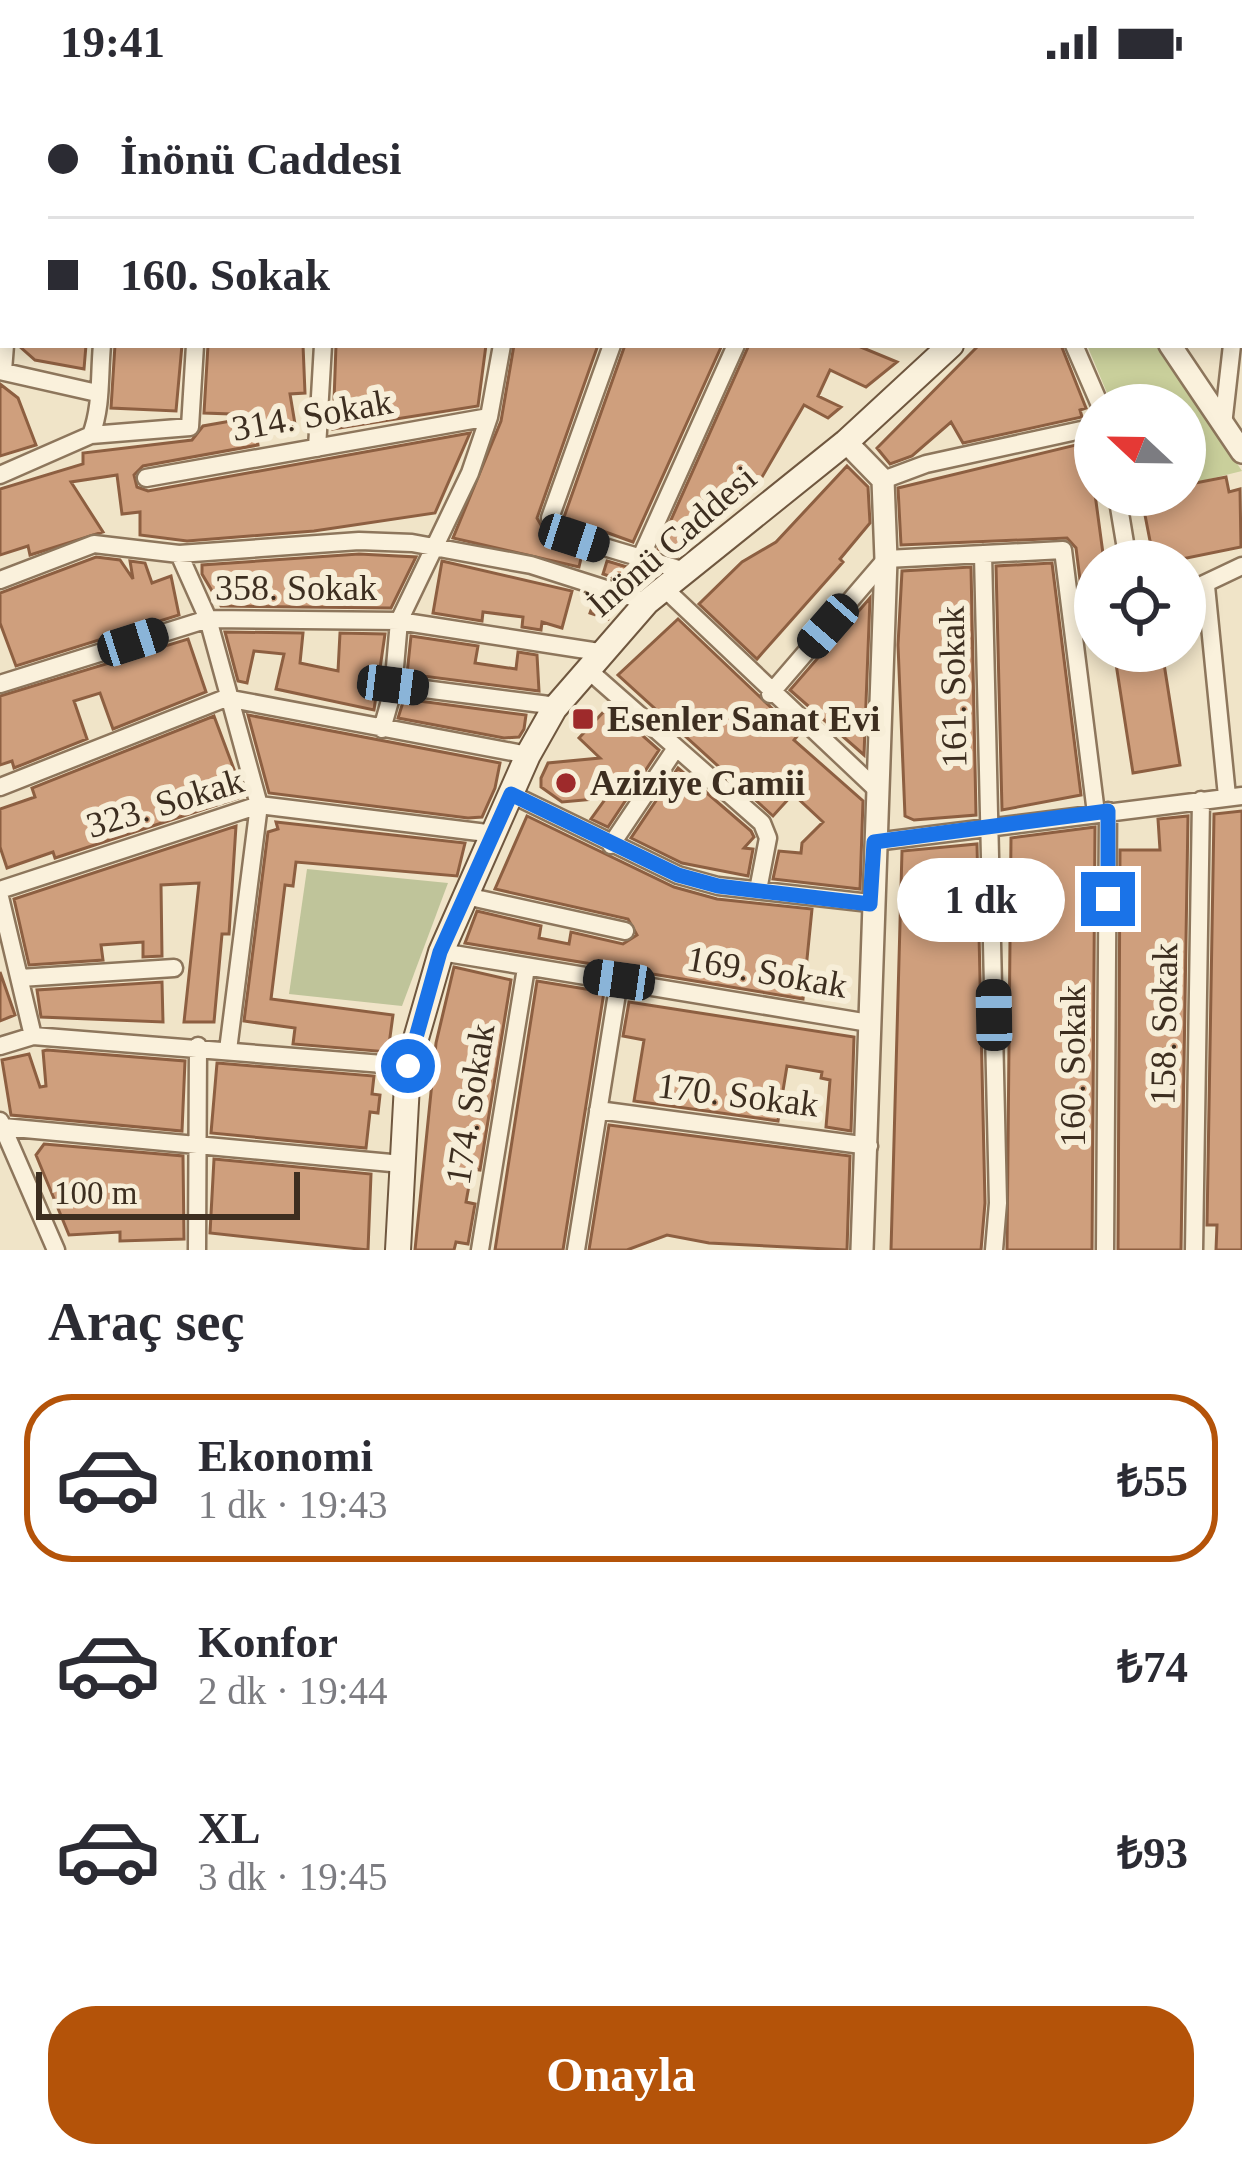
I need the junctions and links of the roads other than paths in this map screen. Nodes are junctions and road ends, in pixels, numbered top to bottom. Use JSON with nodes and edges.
{"nodes":[{"id":1,"x":102,"y":348,"type":"edge"},
{"id":2,"x":195,"y":348,"type":"edge"},
{"id":3,"x":323,"y":348,"type":"edge"},
{"id":4,"x":501,"y":348,"type":"edge"},
{"id":5,"x":610,"y":348,"type":"edge"},
{"id":6,"x":735,"y":348,"type":"edge"},
{"id":7,"x":948,"y":348,"type":"edge"},
{"id":8,"x":1075,"y":348,"type":"edge"},
{"id":9,"x":1172,"y":348,"type":"edge"},
{"id":10,"x":1232,"y":348,"type":"edge"},
{"id":11,"x":2,"y":371,"type":"edge"},
{"id":12,"x":1091,"y":384,"type":"edge"},
{"id":13,"x":97,"y":393,"type":"junction"},
{"id":14,"x":488,"y":417,"type":"junction"},
{"id":15,"x":1223,"y":424,"type":"junction"},
{"id":16,"x":1074,"y":432,"type":"edge"},
{"id":17,"x":91,"y":435,"type":"junction"},
{"id":18,"x":846,"y":442,"type":"junction"},
{"id":19,"x":317,"y":448,"type":"junction"},
{"id":20,"x":1242,"y":452,"type":"edge"},
{"id":21,"x":0,"y":475,"type":"edge"},
{"id":22,"x":146,"y":478,"type":"dead end"},
{"id":23,"x":883,"y":480,"type":"junction"},
{"id":24,"x":434,"y":549,"type":"junction"},
{"id":25,"x":178,"y":554,"type":"junction"},
{"id":26,"x":983,"y":554,"type":"junction"},
{"id":27,"x":640,"y":559,"type":"junction"},
{"id":28,"x":886,"y":559,"type":"junction"},
{"id":29,"x":1242,"y":566,"type":"edge"},
{"id":30,"x":685,"y":571,"type":"junction"},
{"id":31,"x":0,"y":580,"type":"edge"},
{"id":32,"x":1206,"y":586,"type":"joint"},
{"id":33,"x":656,"y":596,"type":"junction"},
{"id":34,"x":1074,"y":609,"type":"edge"},
{"id":35,"x":208,"y":619,"type":"junction"},
{"id":36,"x":399,"y":621,"type":"junction"},
{"id":37,"x":593,"y":660,"type":"junction"},
{"id":38,"x":1083,"y":672,"type":"edge"},
{"id":39,"x":0,"y":684,"type":"edge"},
{"id":40,"x":393,"y":685,"type":"junction"},
{"id":41,"x":770,"y":694,"type":"junction"},
{"id":42,"x":226,"y":698,"type":"junction"},
{"id":43,"x":557,"y":706,"type":"junction"},
{"id":44,"x":382,"y":729,"type":"junction"},
{"id":45,"x":676,"y":748,"type":"junction"},
{"id":46,"x":528,"y":755,"type":"junction"},
{"id":47,"x":0,"y":787,"type":"edge"},
{"id":48,"x":875,"y":788,"type":"junction"},
{"id":49,"x":511,"y":794,"type":"junction"},
{"id":50,"x":1235,"y":796,"type":"edge"},
{"id":51,"x":1201,"y":800,"type":"junction"},
{"id":52,"x":259,"y":805,"type":"junction"},
{"id":53,"x":1102,"y":812,"type":"junction"},
{"id":54,"x":990,"y":827,"type":"junction"},
{"id":55,"x":495,"y":834,"type":"junction"},
{"id":56,"x":874,"y":842,"type":"junction"},
{"id":57,"x":611,"y":844,"type":"junction"},
{"id":58,"x":758,"y":890,"type":"junction"},
{"id":59,"x":466,"y":896,"type":"junction"},
{"id":60,"x":1,"y":901,"type":"edge"},
{"id":61,"x":870,"y":904,"type":"junction"},
{"id":62,"x":625,"y":932,"type":"dead end"},
{"id":63,"x":440,"y":952,"type":"junction"},
{"id":64,"x":175,"y":968,"type":"dead end"},
{"id":65,"x":526,"y":968,"type":"junction"},
{"id":66,"x":20,"y":977,"type":"junction"},
{"id":67,"x":619,"y":980,"type":"junction"},
{"id":68,"x":869,"y":1023,"type":"junction"},
{"id":69,"x":33,"y":1036,"type":"junction"},
{"id":70,"x":0,"y":1046,"type":"edge"},
{"id":71,"x":198,"y":1046,"type":"junction"},
{"id":72,"x":228,"y":1050,"type":"junction"},
{"id":73,"x":408,"y":1066,"type":"junction"},
{"id":74,"x":598,"y":1110,"type":"junction"},
{"id":75,"x":2,"y":1124,"type":"edge"},
{"id":76,"x":197,"y":1145,"type":"junction"},
{"id":77,"x":869,"y":1146,"type":"junction"},
{"id":78,"x":402,"y":1165,"type":"junction"},
{"id":79,"x":56,"y":1250,"type":"edge"},
{"id":80,"x":197,"y":1250,"type":"edge"},
{"id":81,"x":398,"y":1250,"type":"edge"},
{"id":82,"x":480,"y":1250,"type":"edge"},
{"id":83,"x":576,"y":1250,"type":"edge"},
{"id":84,"x":862,"y":1250,"type":"edge"},
{"id":85,"x":994,"y":1250,"type":"edge"},
{"id":86,"x":1105,"y":1250,"type":"edge"},
{"id":87,"x":1194,"y":1250,"type":"edge"}],
"edges":[{"from":1,"to":13,"type":"street"},
{"from":2,"to":17,"type":"street"},
{"from":3,"to":19,"type":"street"},
{"from":4,"to":14,"type":"street"},
{"from":5,"to":27,"type":"street"},
{"from":6,"to":27,"type":"street"},
{"from":7,"to":18,"type":"main road","name":"İnönü Caddesi"},
{"from":8,"to":12,"type":"street"},
{"from":9,"to":15,"type":"street"},
{"from":10,"to":15,"type":"street"},
{"from":11,"to":13,"type":"street"},
{"from":13,"to":17,"type":"street"},
{"from":14,"to":19,"type":"street","name":"314. Sokak"},
{"from":14,"to":24,"type":"street"},
{"from":15,"to":20,"type":"street"},
{"from":16,"to":23,"type":"street"},
{"from":17,"to":21,"type":"street"},
{"from":18,"to":23,"type":"street"},
{"from":18,"to":30,"type":"main road","name":"İnönü Caddesi"},
{"from":19,"to":22,"type":"street","name":"314. Sokak"},
{"from":23,"to":28,"type":"street"},
{"from":24,"to":25,"type":"street"},
{"from":24,"to":33,"type":"street"},
{"from":24,"to":36,"type":"street"},
{"from":25,"to":31,"type":"street"},
{"from":25,"to":35,"type":"street"},
{"from":26,"to":28,"type":"street"},
{"from":26,"to":34,"type":"street","name":"160. Sokak"},
{"from":26,"to":54,"type":"street","name":"161. Sokak"},
{"from":27,"to":30,"type":"street"},
{"from":28,"to":41,"type":"street"},
{"from":28,"to":48,"type":"street"},
{"from":29,"to":32,"type":"street"},
{"from":30,"to":33,"type":"main road","name":"İnönü Caddesi"},
{"from":32,"to":50,"type":"street"},
{"from":33,"to":37,"type":"main road","name":"İnönü Caddesi"},
{"from":33,"to":41,"type":"street"},
{"from":35,"to":36,"type":"street","name":"358. Sokak"},
{"from":35,"to":39,"type":"street","name":"358. Sokak"},
{"from":35,"to":42,"type":"street"},
{"from":36,"to":37,"type":"street","name":"358. Sokak"},
{"from":36,"to":40,"type":"street"},
{"from":37,"to":43,"type":"main road","name":"İnönü Caddesi"},
{"from":37,"to":45,"type":"street"},
{"from":38,"to":53,"type":"street","name":"160. Sokak"},
{"from":40,"to":43,"type":"street"},
{"from":40,"to":44,"type":"street"},
{"from":41,"to":48,"type":"street"},
{"from":42,"to":44,"type":"street"},
{"from":42,"to":47,"type":"street"},
{"from":42,"to":52,"type":"street"},
{"from":43,"to":46,"type":"main road","name":"İnönü Caddesi"},
{"from":44,"to":46,"type":"street"},
{"from":45,"to":57,"type":"street"},
{"from":45,"to":58,"type":"street"},
{"from":46,"to":49,"type":"main road","name":"İnönü Caddesi"},
{"from":48,"to":56,"type":"street"},
{"from":49,"to":55,"type":"main road","name":"İnönü Caddesi"},
{"from":49,"to":57,"type":"street"},
{"from":50,"to":51,"type":"street"},
{"from":51,"to":53,"type":"street"},
{"from":51,"to":87,"type":"street","name":"158. Sokak"},
{"from":52,"to":55,"type":"street","name":"323. Sokak"},
{"from":52,"to":60,"type":"street","name":"323. Sokak"},
{"from":52,"to":72,"type":"street"},
{"from":53,"to":54,"type":"street"},
{"from":53,"to":86,"type":"street","name":"160. Sokak"},
{"from":54,"to":56,"type":"street"},
{"from":54,"to":85,"type":"street","name":"161. Sokak"},
{"from":55,"to":59,"type":"main road","name":"İnönü Caddesi"},
{"from":56,"to":61,"type":"street"},
{"from":57,"to":58,"type":"street"},
{"from":58,"to":61,"type":"street"},
{"from":59,"to":62,"type":"street"},
{"from":59,"to":63,"type":"main road","name":"İnönü Caddesi"},
{"from":60,"to":66,"type":"street"},
{"from":61,"to":68,"type":"street"},
{"from":63,"to":65,"type":"street","name":"169. Sokak"},
{"from":63,"to":73,"type":"main road","name":"İnönü Caddesi"},
{"from":64,"to":66,"type":"street"},
{"from":65,"to":67,"type":"street","name":"169. Sokak"},
{"from":65,"to":82,"type":"street","name":"174. Sokak"},
{"from":66,"to":69,"type":"street"},
{"from":67,"to":68,"type":"street","name":"169. Sokak"},
{"from":67,"to":74,"type":"street"},
{"from":68,"to":77,"type":"street"},
{"from":69,"to":70,"type":"street"},
{"from":69,"to":71,"type":"street"},
{"from":71,"to":72,"type":"street"},
{"from":71,"to":76,"type":"street"},
{"from":72,"to":73,"type":"street"},
{"from":73,"to":78,"type":"main road","name":"İnönü Caddesi"},
{"from":74,"to":77,"type":"street","name":"170. Sokak"},
{"from":74,"to":83,"type":"street"},
{"from":75,"to":76,"type":"street"},
{"from":75,"to":79,"type":"street"},
{"from":76,"to":78,"type":"street"},
{"from":76,"to":80,"type":"street"},
{"from":77,"to":84,"type":"street"},
{"from":78,"to":81,"type":"main road","name":"İnönü Caddesi"}]}
